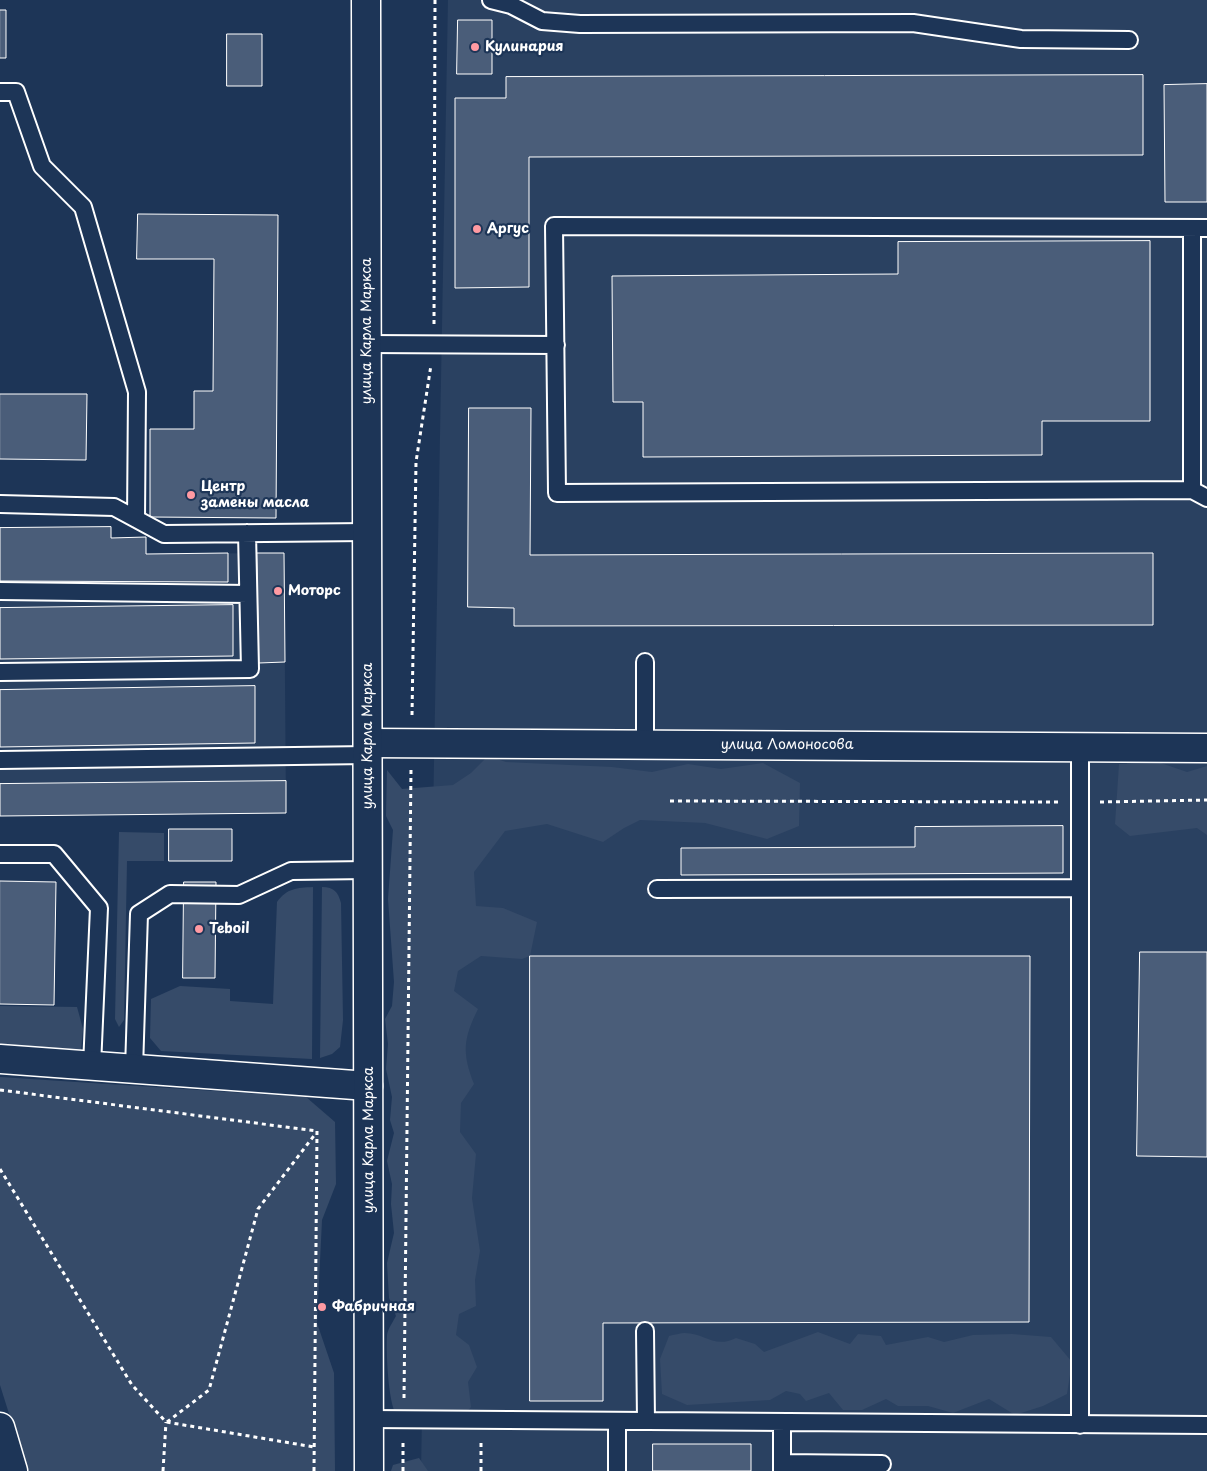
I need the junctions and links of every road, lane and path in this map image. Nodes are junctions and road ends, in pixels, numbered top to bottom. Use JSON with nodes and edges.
{"nodes":[{"id":1,"x":366,"y":0,"type":"edge"},
{"id":2,"x":491,"y":0,"type":"edge"},
{"id":3,"x":1130,"y":40,"type":"dead end"},
{"id":4,"x":0,"y":92,"type":"edge"},
{"id":5,"x":1199,"y":228,"type":"edge"},
{"id":6,"x":367,"y":344,"type":"junction"},
{"id":7,"x":556,"y":345,"type":"junction"},
{"id":8,"x":1192,"y":490,"type":"junction"},
{"id":9,"x":1207,"y":498,"type":"edge"},
{"id":10,"x":0,"y":504,"type":"edge"},
{"id":11,"x":136,"y":519,"type":"junction"},
{"id":12,"x":367,"y":532,"type":"junction"},
{"id":13,"x":247,"y":533,"type":"junction"},
{"id":14,"x":0,"y":592,"type":"edge"},
{"id":15,"x":248,"y":594,"type":"junction"},
{"id":16,"x":645,"y":662,"type":"dead end"},
{"id":17,"x":0,"y":672,"type":"edge"},
{"id":18,"x":644,"y":744,"type":"junction"},
{"id":19,"x":1080,"y":748,"type":"junction"},
{"id":20,"x":1207,"y":748,"type":"edge"},
{"id":21,"x":368,"y":749,"type":"junction"},
{"id":22,"x":0,"y":760,"type":"edge"},
{"id":23,"x":1207,"y":800,"type":"edge"},
{"id":24,"x":670,"y":801,"type":"dead end"},
{"id":25,"x":1080,"y":802,"type":"junction"},
{"id":26,"x":0,"y":854,"type":"edge"},
{"id":27,"x":368,"y":870,"type":"junction"},
{"id":28,"x":1080,"y":888,"type":"junction"},
{"id":29,"x":657,"y":889,"type":"dead end"},
{"id":30,"x":0,"y":1059,"type":"edge"},
{"id":31,"x":92,"y":1066,"type":"junction"},
{"id":32,"x":134,"y":1069,"type":"junction"},
{"id":33,"x":368,"y":1086,"type":"junction"},
{"id":34,"x":0,"y":1090,"type":"edge"},
{"id":35,"x":316,"y":1131,"type":"junction"},
{"id":36,"x":0,"y":1169,"type":"edge"},
{"id":37,"x":645,"y":1330,"type":"dead end"},
{"id":38,"x":369,"y":1419,"type":"junction"},
{"id":39,"x":482,"y":1420,"type":"junction"},
{"id":40,"x":617,"y":1421,"type":"junction"},
{"id":41,"x":646,"y":1421,"type":"junction"},
{"id":42,"x":166,"y":1422,"type":"junction"},
{"id":43,"x":782,"y":1422,"type":"junction"},
{"id":44,"x":1080,"y":1425,"type":"junction"},
{"id":45,"x":1207,"y":1425,"type":"edge"},
{"id":46,"x":0,"y":1427,"type":"edge"},
{"id":47,"x":314,"y":1447,"type":"junction"},
{"id":48,"x":882,"y":1464,"type":"dead end"},
{"id":49,"x":782,"y":1467,"type":"edge"},
{"id":50,"x":13,"y":1471,"type":"edge"},
{"id":51,"x":164,"y":1471,"type":"edge"},
{"id":52,"x":314,"y":1471,"type":"edge"},
{"id":53,"x":369,"y":1471,"type":"edge"},
{"id":54,"x":481,"y":1471,"type":"edge"},
{"id":55,"x":618,"y":1471,"type":"edge"}],
"edges":[{"from":1,"to":6,"type":"main road","name":"улица Карла Маркса"},
{"from":2,"to":3,"type":"lane"},
{"from":4,"to":11,"type":"lane"},
{"from":5,"to":7,"type":"lane"},
{"from":5,"to":8,"type":"lane"},
{"from":6,"to":7,"type":"lane"},
{"from":6,"to":12,"type":"main road","name":"улица Карла Маркса"},
{"from":7,"to":8,"type":"lane"},
{"from":8,"to":9,"type":"lane"},
{"from":10,"to":11,"type":"lane"},
{"from":11,"to":13,"type":"lane"},
{"from":12,"to":13,"type":"lane"},
{"from":12,"to":21,"type":"main road","name":"улица Карла Маркса"},
{"from":13,"to":15,"type":"lane"},
{"from":14,"to":15,"type":"lane"},
{"from":15,"to":17,"type":"lane"},
{"from":16,"to":18,"type":"lane"},
{"from":18,"to":19,"type":"main road","name":"улица Ломоносова"},
{"from":18,"to":21,"type":"main road","name":"улица Ломоносова"},
{"from":19,"to":20,"type":"main road","name":"улица Ломоносова"},
{"from":19,"to":25,"type":"lane"},
{"from":21,"to":22,"type":"lane"},
{"from":21,"to":27,"type":"main road","name":"улица Карла Маркса"},
{"from":23,"to":25,"type":"path"},
{"from":24,"to":25,"type":"path"},
{"from":25,"to":28,"type":"lane"},
{"from":26,"to":31,"type":"lane"},
{"from":27,"to":32,"type":"lane"},
{"from":27,"to":33,"type":"main road","name":"улица Карла Маркса"},
{"from":28,"to":29,"type":"lane"},
{"from":28,"to":44,"type":"lane"},
{"from":30,"to":31,"type":"main road"},
{"from":31,"to":32,"type":"main road"},
{"from":32,"to":33,"type":"main road"},
{"from":33,"to":38,"type":"main road","name":"улица Карла Маркса"},
{"from":34,"to":35,"type":"path"},
{"from":35,"to":42,"type":"path"},
{"from":35,"to":47,"type":"path"},
{"from":36,"to":42,"type":"path"},
{"from":37,"to":41,"type":"lane"},
{"from":38,"to":39,"type":"lane"},
{"from":38,"to":53,"type":"main road","name":"улица Карла Маркса"},
{"from":39,"to":40,"type":"lane"},
{"from":39,"to":54,"type":"path"},
{"from":40,"to":41,"type":"lane"},
{"from":40,"to":55,"type":"lane"},
{"from":41,"to":43,"type":"lane"},
{"from":42,"to":47,"type":"path"},
{"from":42,"to":51,"type":"path"},
{"from":43,"to":44,"type":"lane"},
{"from":43,"to":49,"type":"lane"},
{"from":44,"to":45,"type":"lane"},
{"from":46,"to":50,"type":"main road"},
{"from":47,"to":52,"type":"path"},
{"from":48,"to":49,"type":"lane"}]}
